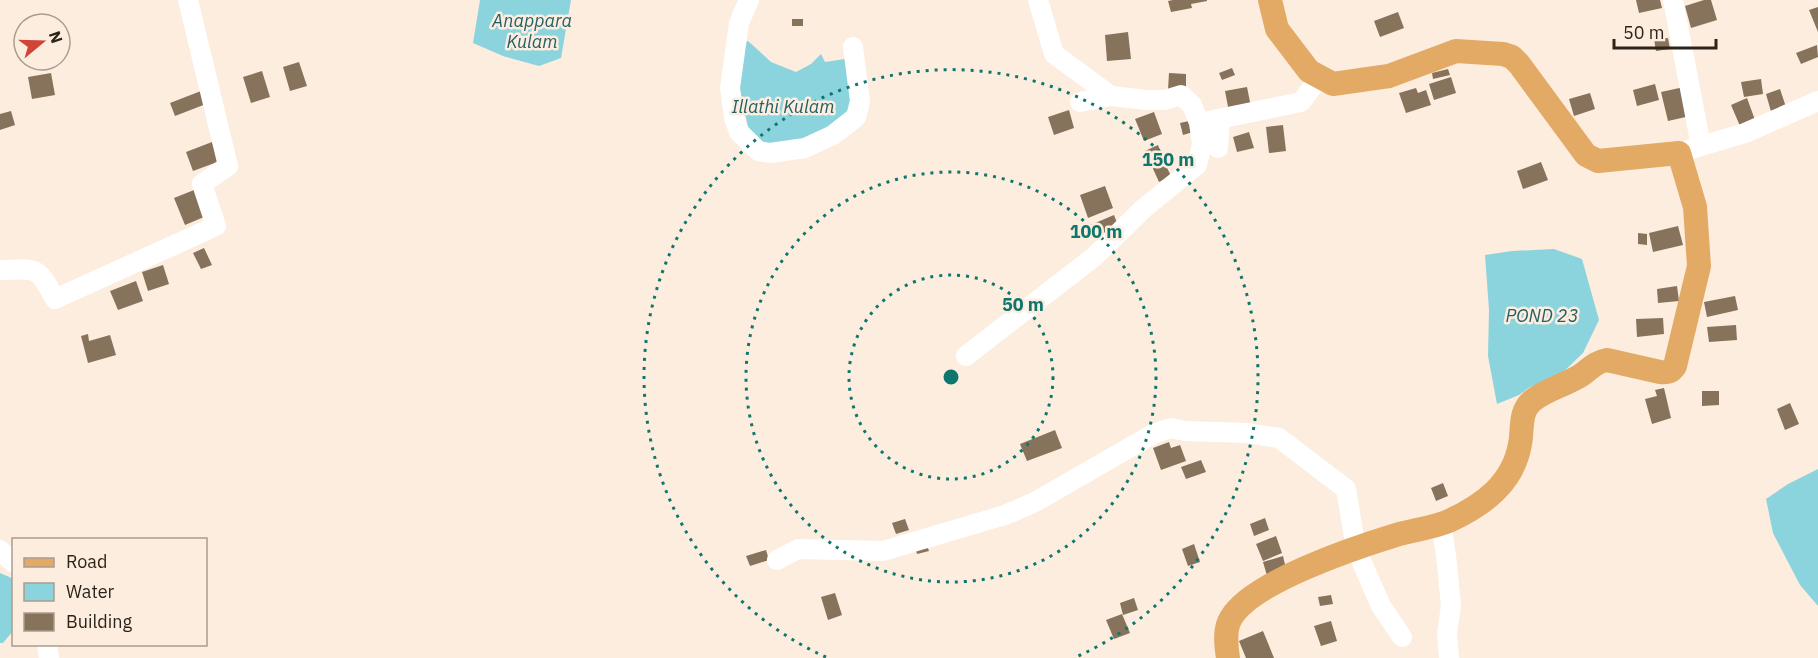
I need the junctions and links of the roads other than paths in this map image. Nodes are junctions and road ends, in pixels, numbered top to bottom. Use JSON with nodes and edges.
{"nodes":[{"id":1,"x":188,"y":0,"type":"edge"},
{"id":2,"x":749,"y":0,"type":"edge"},
{"id":3,"x":1038,"y":0,"type":"edge"},
{"id":4,"x":1270,"y":0,"type":"edge"},
{"id":5,"x":1672,"y":0,"type":"edge"},
{"id":6,"x":853,"y":47,"type":"dead end"},
{"id":7,"x":1320,"y":77,"type":"junction"},
{"id":8,"x":1111,"y":96,"type":"junction"},
{"id":9,"x":1818,"y":100,"type":"edge"},
{"id":10,"x":1080,"y":102,"type":"dead end"},
{"id":11,"x":1220,"y":120,"type":"junction"},
{"id":12,"x":1199,"y":123,"type":"junction"},
{"id":13,"x":1218,"y":148,"type":"dead end"},
{"id":14,"x":1690,"y":150,"type":"junction"},
{"id":15,"x":0,"y":270,"type":"edge"},
{"id":16,"x":966,"y":357,"type":"dead end"},
{"id":17,"x":1441,"y":524,"type":"junction"},
{"id":18,"x":1356,"y":549,"type":"junction"},
{"id":19,"x":0,"y":550,"type":"edge"},
{"id":20,"x":777,"y":560,"type":"dead end"},
{"id":21,"x":12,"y":561,"type":"edge"},
{"id":22,"x":1402,"y":637,"type":"dead end"},
{"id":23,"x":1228,"y":658,"type":"edge"},
{"id":24,"x":1449,"y":658,"type":"edge"}],
"edges":[{"from":1,"to":15,"type":"street"},
{"from":2,"to":6,"type":"street"},
{"from":3,"to":8,"type":"street"},
{"from":4,"to":7,"type":"main road"},
{"from":5,"to":14,"type":"street"},
{"from":7,"to":11,"type":"street"},
{"from":7,"to":14,"type":"main road"},
{"from":8,"to":10,"type":"street"},
{"from":8,"to":12,"type":"street"},
{"from":9,"to":14,"type":"street"},
{"from":11,"to":12,"type":"street"},
{"from":11,"to":13,"type":"street"},
{"from":12,"to":16,"type":"street"},
{"from":14,"to":17,"type":"main road"},
{"from":17,"to":18,"type":"main road"},
{"from":17,"to":24,"type":"street"},
{"from":18,"to":20,"type":"street"},
{"from":18,"to":22,"type":"street"},
{"from":18,"to":23,"type":"main road"},
{"from":19,"to":21,"type":"street"}]}
